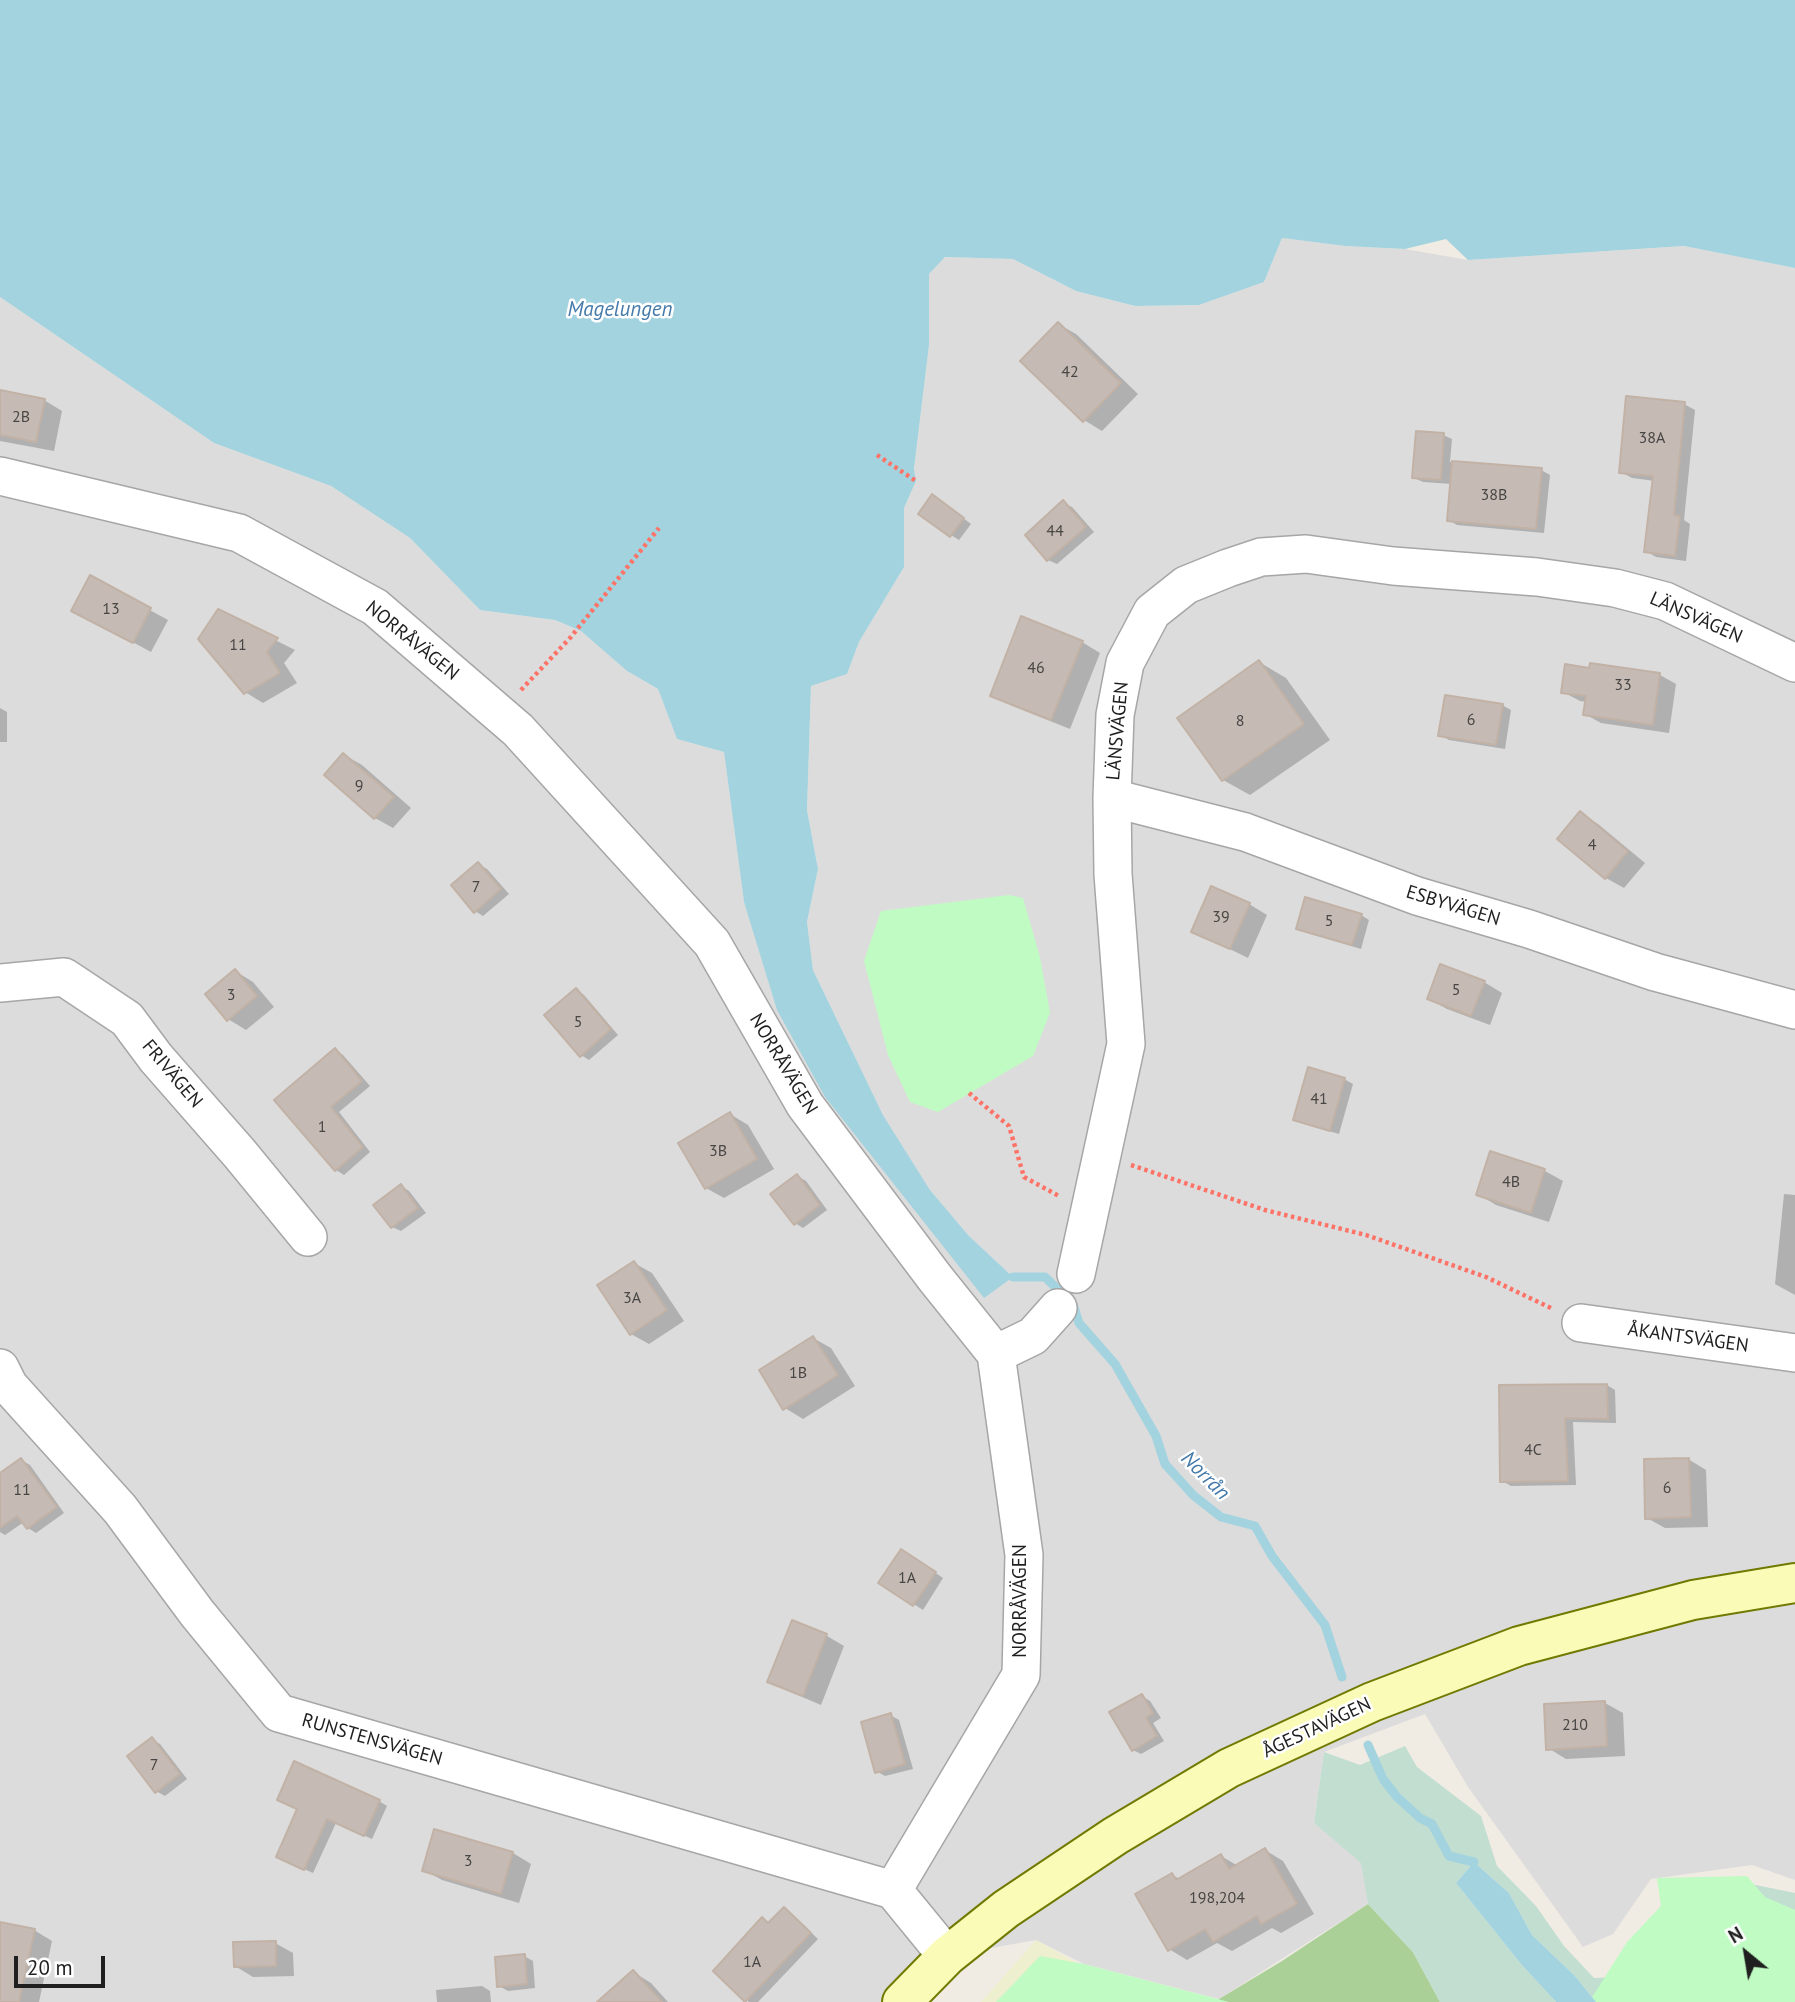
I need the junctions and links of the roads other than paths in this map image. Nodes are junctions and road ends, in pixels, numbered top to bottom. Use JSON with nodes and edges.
{"nodes":[{"id":1,"x":0,"y":475,"type":"edge"},
{"id":2,"x":1795,"y":663,"type":"edge"},
{"id":3,"x":1112,"y":798,"type":"junction"},
{"id":4,"x":0,"y":983,"type":"edge"},
{"id":5,"x":1795,"y":1010,"type":"edge"},
{"id":6,"x":307,"y":1237,"type":"dead end"},
{"id":7,"x":1076,"y":1274,"type":"dead end"},
{"id":8,"x":1058,"y":1308,"type":"dead end"},
{"id":9,"x":1581,"y":1322,"type":"road end"},
{"id":10,"x":1795,"y":1353,"type":"edge"},
{"id":11,"x":996,"y":1354,"type":"junction"},
{"id":12,"x":0,"y":1368,"type":"edge"},
{"id":13,"x":1795,"y":1583,"type":"edge"},
{"id":14,"x":893,"y":1890,"type":"junction"},
{"id":15,"x":947,"y":1956,"type":"junction"},
{"id":16,"x":902,"y":2002,"type":"edge"}],
"edges":[{"from":1,"to":11,"type":"street","name":"NORRÅVÄGEN"},
{"from":2,"to":3,"type":"street","name":"LÄNSVÄGEN"},
{"from":3,"to":5,"type":"street","name":"ESBYVÄGEN"},
{"from":3,"to":7,"type":"street","name":"LÄNSVÄGEN"},
{"from":4,"to":6,"type":"street","name":"FRIVÄGEN"},
{"from":8,"to":11,"type":"street"},
{"from":9,"to":10,"type":"street","name":"ÅKANTSVÄGEN"},
{"from":11,"to":14,"type":"street","name":"NORRÅVÄGEN"},
{"from":12,"to":14,"type":"street","name":"RUNSTENSVÄGEN"},
{"from":13,"to":15,"type":"main road","name":"ÅGESTAVÄGEN"},
{"from":14,"to":15,"type":"street"},
{"from":15,"to":16,"type":"main road","name":"ÅGESTAVÄGEN"}]}
